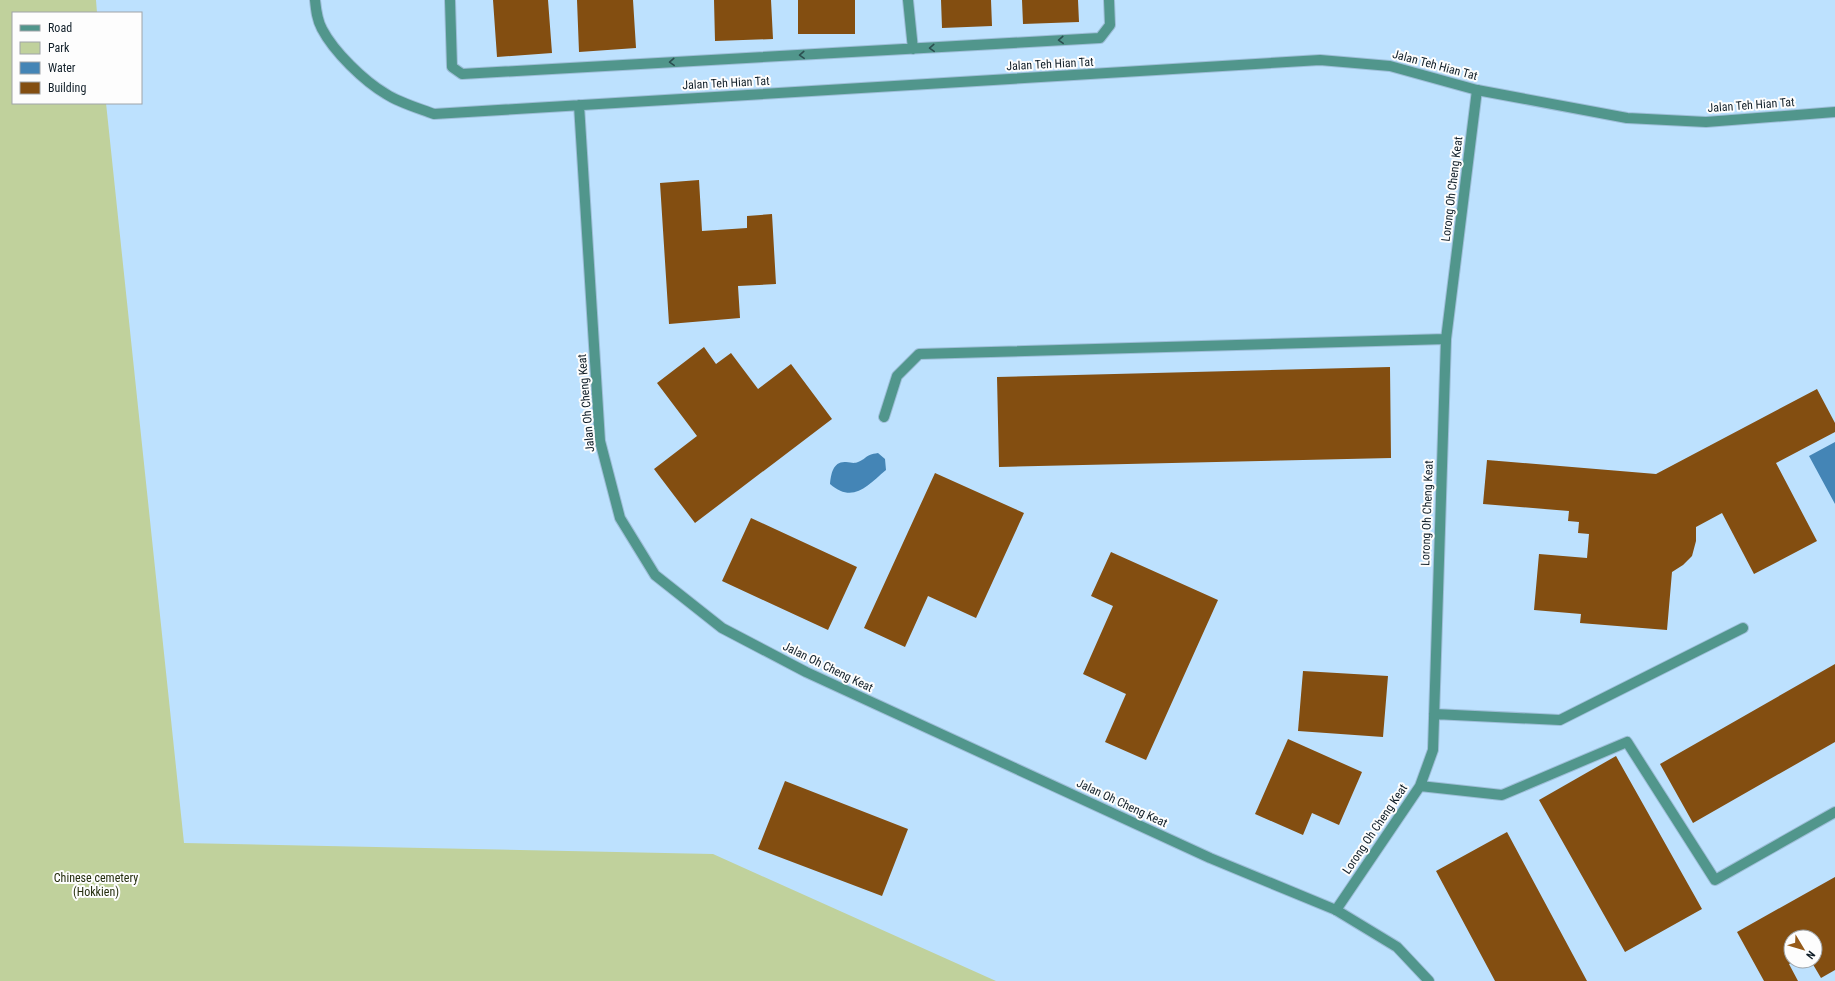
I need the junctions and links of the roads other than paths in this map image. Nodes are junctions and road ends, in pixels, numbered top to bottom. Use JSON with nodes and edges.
{"nodes":[{"id":1,"x":315,"y":0,"type":"edge"},
{"id":2,"x":450,"y":0,"type":"edge"},
{"id":3,"x":908,"y":0,"type":"edge"},
{"id":4,"x":1109,"y":0,"type":"edge"},
{"id":5,"x":913,"y":49,"type":"junction"},
{"id":6,"x":1477,"y":90,"type":"junction"},
{"id":7,"x":579,"y":105,"type":"junction"},
{"id":8,"x":1835,"y":112,"type":"edge"},
{"id":9,"x":1446,"y":339,"type":"junction"},
{"id":10,"x":884,"y":417,"type":"dead end"},
{"id":11,"x":1743,"y":628,"type":"dead end"},
{"id":12,"x":1434,"y":714,"type":"junction"},
{"id":13,"x":1420,"y":786,"type":"junction"},
{"id":14,"x":1835,"y":812,"type":"edge"},
{"id":15,"x":1336,"y":910,"type":"junction"},
{"id":16,"x":1429,"y":981,"type":"edge"}],
"edges":[{"from":1,"to":7,"type":"street","name":"Jalan Teh Hian Tat"},
{"from":5,"to":2,"type":"street","one_way":true},
{"from":3,"to":5,"type":"street"},
{"from":4,"to":5,"type":"street","one_way":true},
{"from":6,"to":7,"type":"street","name":"Jalan Teh Hian Tat"},
{"from":6,"to":8,"type":"street","name":"Jalan Teh Hian Tat"},
{"from":6,"to":9,"type":"street","name":"Lorong Oh Cheng Keat"},
{"from":7,"to":15,"type":"street","name":"Jalan Oh Cheng Keat"},
{"from":9,"to":10,"type":"street"},
{"from":9,"to":12,"type":"street","name":"Lorong Oh Cheng Keat"},
{"from":11,"to":12,"type":"street"},
{"from":12,"to":13,"type":"street","name":"Lorong Oh Cheng Keat"},
{"from":13,"to":14,"type":"street"},
{"from":13,"to":15,"type":"street","name":"Lorong Oh Cheng Keat"},
{"from":15,"to":16,"type":"street","name":"Jalan Oh Cheng Keat"}]}
